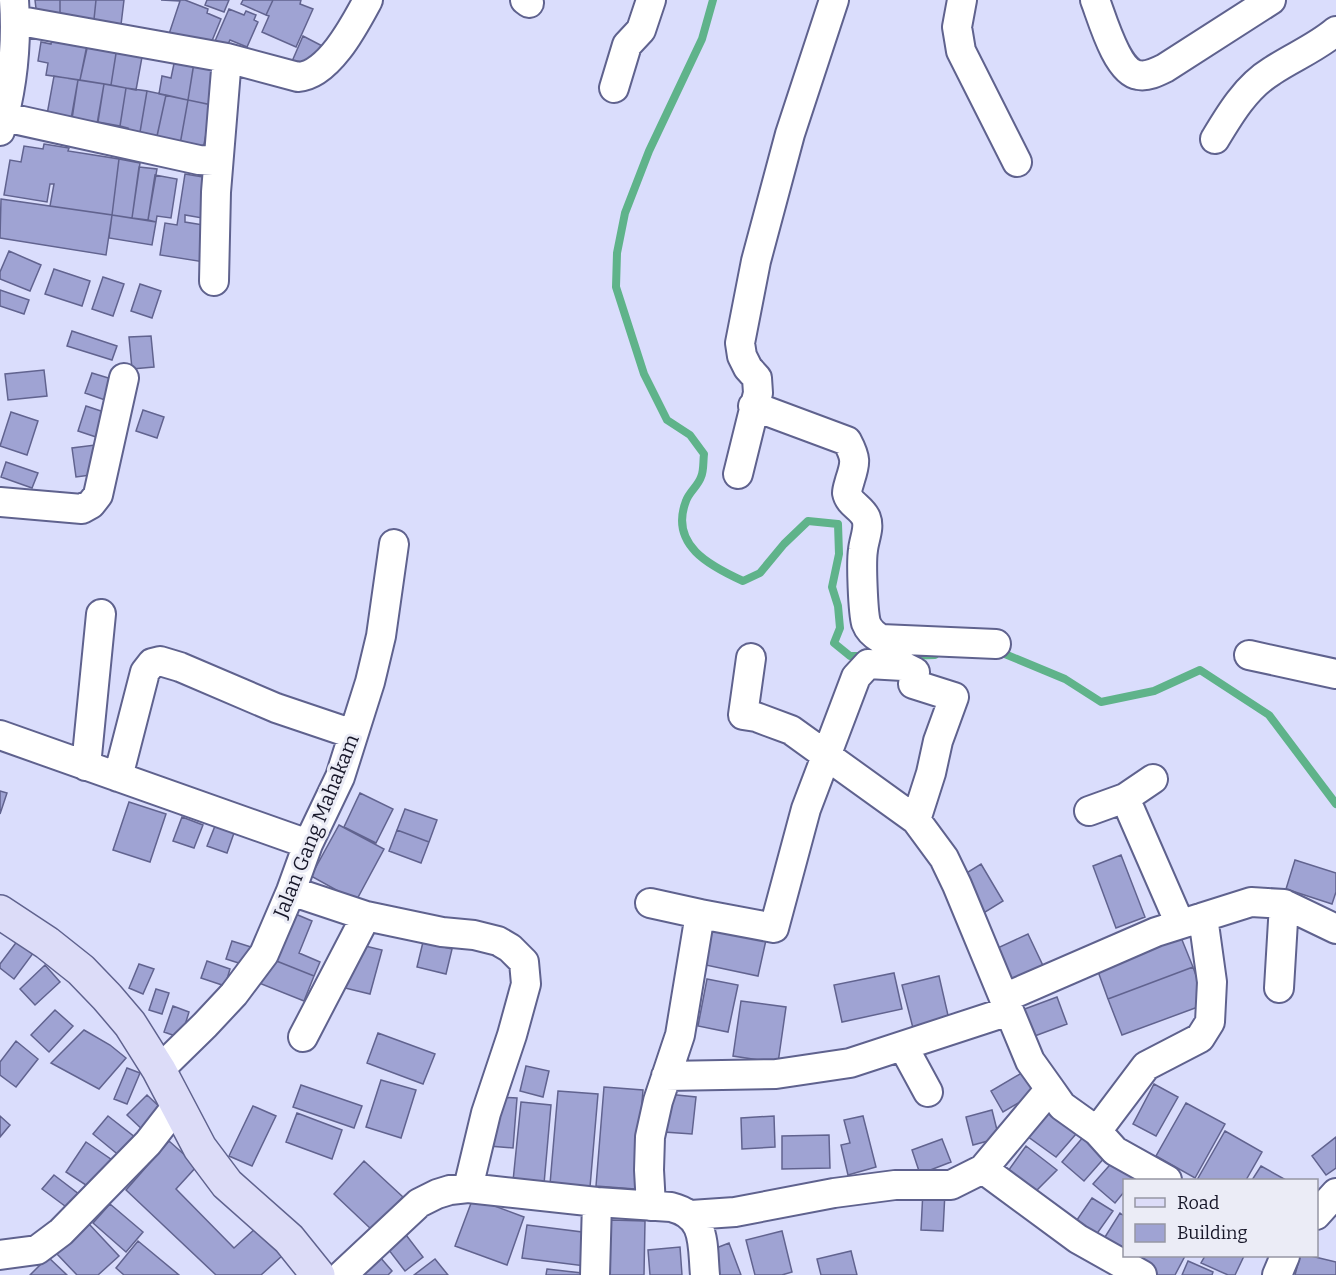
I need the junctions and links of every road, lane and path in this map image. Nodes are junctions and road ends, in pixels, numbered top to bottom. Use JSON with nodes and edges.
{"nodes":[{"id":1,"x":368,"y":0,"type":"edge"},
{"id":2,"x":651,"y":0,"type":"edge"},
{"id":3,"x":834,"y":0,"type":"edge"},
{"id":4,"x":962,"y":0,"type":"edge"},
{"id":5,"x":1095,"y":0,"type":"edge"},
{"id":6,"x":1271,"y":0,"type":"edge"},
{"id":7,"x":15,"y":10,"type":"edge"},
{"id":8,"x":1336,"y":31,"type":"edge"},
{"id":9,"x":227,"y":58,"type":"junction"},
{"id":10,"x":614,"y":88,"type":"dead end"},
{"id":11,"x":2,"y":121,"type":"edge"},
{"id":12,"x":1215,"y":139,"type":"dead end"},
{"id":13,"x":218,"y":161,"type":"junction"},
{"id":14,"x":1017,"y":162,"type":"dead end"},
{"id":15,"x":214,"y":281,"type":"dead end"},
{"id":16,"x":124,"y":378,"type":"dead end"},
{"id":17,"x":753,"y":406,"type":"junction"},
{"id":18,"x":738,"y":474,"type":"dead end"},
{"id":19,"x":0,"y":502,"type":"edge"},
{"id":20,"x":394,"y":544,"type":"dead end"},
{"id":21,"x":101,"y":614,"type":"dead end"},
{"id":22,"x":996,"y":644,"type":"dead end"},
{"id":23,"x":1249,"y":655,"type":"dead end"},
{"id":24,"x":751,"y":658,"type":"dead end"},
{"id":25,"x":1336,"y":674,"type":"edge"},
{"id":26,"x":353,"y":734,"type":"junction"},
{"id":27,"x":0,"y":735,"type":"edge"},
{"id":28,"x":826,"y":755,"type":"junction"},
{"id":29,"x":86,"y":766,"type":"junction"},
{"id":30,"x":118,"y":777,"type":"junction"},
{"id":31,"x":1153,"y":779,"type":"dead end"},
{"id":32,"x":1125,"y":798,"type":"junction"},
{"id":33,"x":1089,"y":811,"type":"dead end"},
{"id":34,"x":915,"y":820,"type":"junction"},
{"id":35,"x":308,"y":844,"type":"junction"},
{"id":36,"x":291,"y":891,"type":"junction"},
{"id":37,"x":650,"y":903,"type":"dead end"},
{"id":38,"x":1284,"y":904,"type":"junction"},
{"id":39,"x":0,"y":912,"type":"edge"},
{"id":40,"x":700,"y":914,"type":"junction"},
{"id":41,"x":366,"y":916,"type":"junction"},
{"id":42,"x":1191,"y":921,"type":"junction"},
{"id":43,"x":1336,"y":929,"type":"edge"},
{"id":44,"x":1279,"y":988,"type":"dead end"},
{"id":45,"x":1007,"y":1005,"type":"junction"},
{"id":46,"x":303,"y":1037,"type":"dead end"},
{"id":47,"x":903,"y":1046,"type":"junction"},
{"id":48,"x":159,"y":1070,"type":"junction"},
{"id":49,"x":666,"y":1076,"type":"junction"},
{"id":50,"x":1050,"y":1089,"type":"junction"},
{"id":51,"x":928,"y":1092,"type":"dead end"},
{"id":52,"x":176,"y":1107,"type":"junction"},
{"id":53,"x":1096,"y":1131,"type":"junction"},
{"id":54,"x":983,"y":1169,"type":"junction"},
{"id":55,"x":1165,"y":1179,"type":"edge"},
{"id":56,"x":468,"y":1188,"type":"junction"},
{"id":57,"x":1336,"y":1193,"type":"edge"},
{"id":58,"x":597,"y":1202,"type":"junction"},
{"id":59,"x":651,"y":1206,"type":"junction"},
{"id":60,"x":1318,"y":1214,"type":"edge"},
{"id":61,"x":691,"y":1215,"type":"junction"},
{"id":62,"x":0,"y":1255,"type":"edge"},
{"id":63,"x":1285,"y":1257,"type":"edge"},
{"id":64,"x":0,"y":1270,"type":"edge"},
{"id":65,"x":4,"y":1275,"type":"edge"},
{"id":66,"x":318,"y":1275,"type":"edge"},
{"id":67,"x":342,"y":1275,"type":"edge"},
{"id":68,"x":595,"y":1275,"type":"edge"},
{"id":69,"x":705,"y":1275,"type":"edge"},
{"id":70,"x":1142,"y":1275,"type":"edge"},
{"id":71,"x":1277,"y":1275,"type":"edge"}],
"edges":[{"from":1,"to":9,"type":"street"},
{"from":2,"to":10,"type":"street"},
{"from":3,"to":17,"type":"street"},
{"from":4,"to":14,"type":"street"},
{"from":5,"to":6,"type":"street"},
{"from":7,"to":9,"type":"street"},
{"from":7,"to":11,"type":"street"},
{"from":8,"to":12,"type":"street"},
{"from":9,"to":13,"type":"street"},
{"from":11,"to":13,"type":"street"},
{"from":13,"to":15,"type":"street"},
{"from":16,"to":19,"type":"street"},
{"from":17,"to":18,"type":"street"},
{"from":17,"to":22,"type":"street"},
{"from":20,"to":26,"type":"street","name":"Jalan Gang Mahakam"},
{"from":21,"to":29,"type":"street"},
{"from":23,"to":25,"type":"street"},
{"from":24,"to":28,"type":"street"},
{"from":26,"to":30,"type":"street"},
{"from":26,"to":35,"type":"street","name":"Jalan Gang Mahakam"},
{"from":27,"to":29,"type":"street"},
{"from":28,"to":34,"type":"street"},
{"from":28,"to":34,"type":"street"},
{"from":28,"to":40,"type":"street"},
{"from":29,"to":30,"type":"street"},
{"from":30,"to":35,"type":"street"},
{"from":31,"to":32,"type":"street"},
{"from":32,"to":33,"type":"street"},
{"from":32,"to":42,"type":"street"},
{"from":34,"to":45,"type":"street"},
{"from":35,"to":36,"type":"street","name":"Jalan Gang Mahakam"},
{"from":36,"to":41,"type":"street"},
{"from":36,"to":48,"type":"street","name":"Jalan Gang Mahakam"},
{"from":37,"to":40,"type":"street"},
{"from":38,"to":42,"type":"street"},
{"from":38,"to":43,"type":"street"},
{"from":38,"to":44,"type":"street"},
{"from":39,"to":48,"type":"main road"},
{"from":40,"to":49,"type":"street"},
{"from":41,"to":46,"type":"street"},
{"from":41,"to":56,"type":"street"},
{"from":42,"to":45,"type":"street"},
{"from":42,"to":53,"type":"street"},
{"from":45,"to":47,"type":"street"},
{"from":45,"to":50,"type":"street"},
{"from":47,"to":49,"type":"street"},
{"from":47,"to":51,"type":"street"},
{"from":48,"to":52,"type":"main road"},
{"from":49,"to":59,"type":"street"},
{"from":50,"to":53,"type":"street"},
{"from":50,"to":54,"type":"street"},
{"from":52,"to":62,"type":"street"},
{"from":52,"to":66,"type":"main road"},
{"from":53,"to":55,"type":"street"},
{"from":54,"to":61,"type":"street"},
{"from":54,"to":70,"type":"street"},
{"from":56,"to":58,"type":"street"},
{"from":56,"to":67,"type":"street"},
{"from":57,"to":60,"type":"street"},
{"from":58,"to":59,"type":"street"},
{"from":58,"to":68,"type":"street"},
{"from":59,"to":61,"type":"street"},
{"from":61,"to":69,"type":"street"},
{"from":63,"to":71,"type":"street"},
{"from":64,"to":65,"type":"street"}]}
